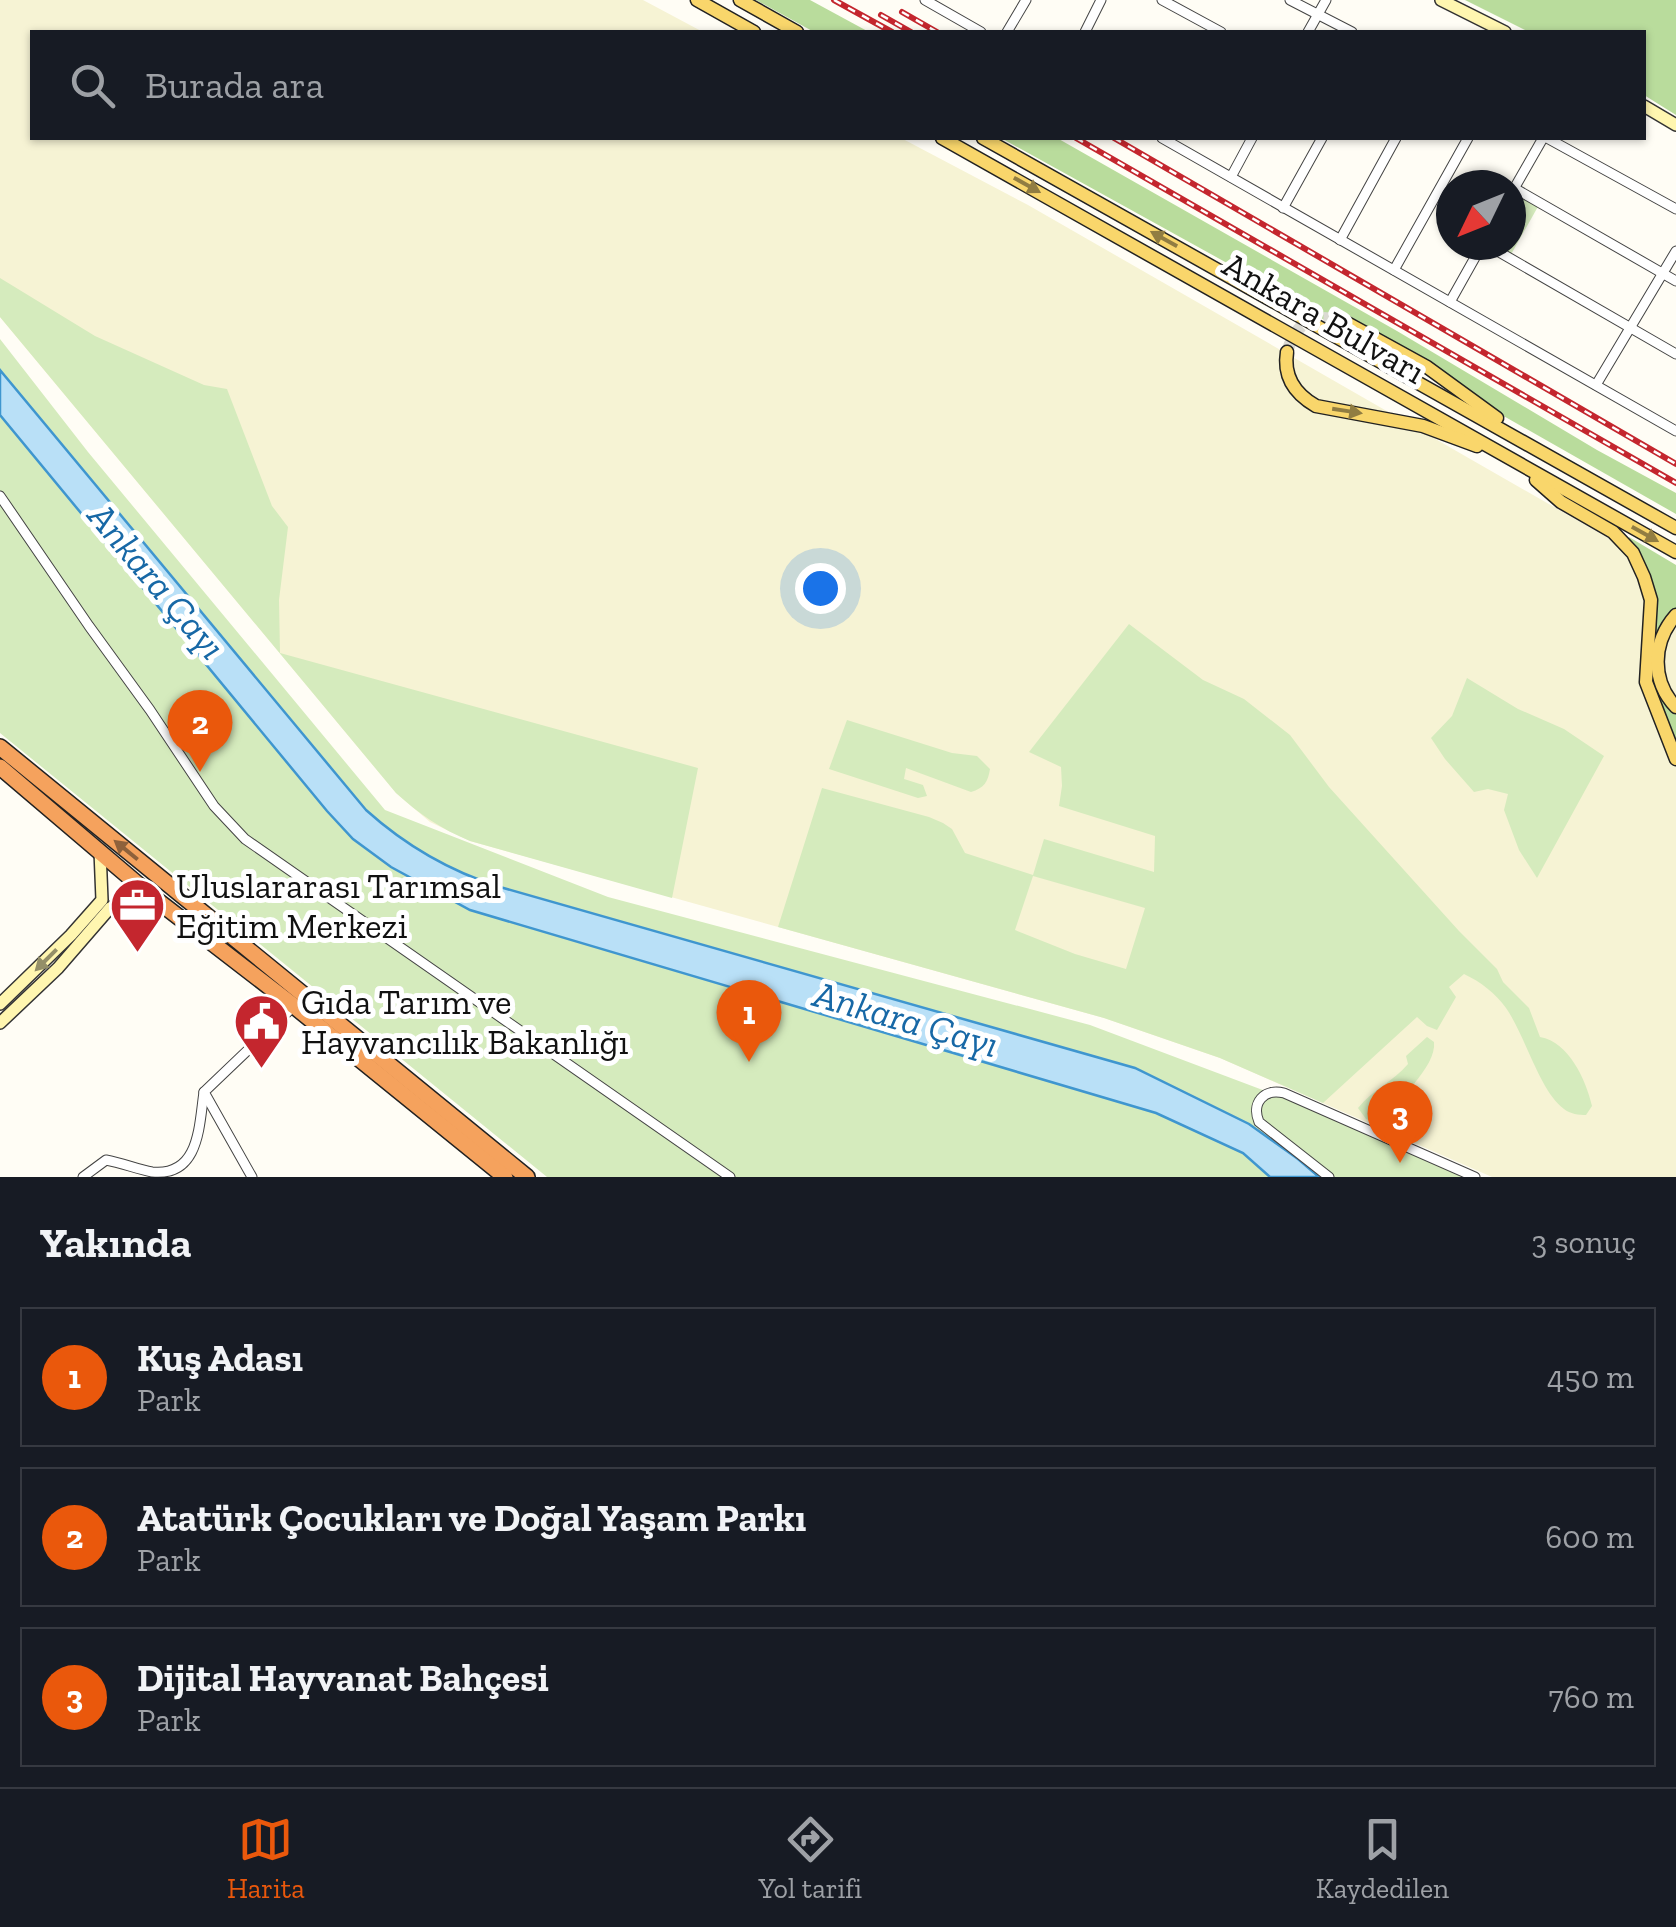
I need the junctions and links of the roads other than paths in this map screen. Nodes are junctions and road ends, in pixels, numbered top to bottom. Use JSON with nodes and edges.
{"nodes":[{"id":1,"x":698,"y":0,"type":"edge"},
{"id":2,"x":740,"y":0,"type":"edge"},
{"id":3,"x":925,"y":0,"type":"edge"},
{"id":4,"x":950,"y":0,"type":"edge"},
{"id":5,"x":1026,"y":0,"type":"edge"},
{"id":6,"x":1102,"y":0,"type":"edge"},
{"id":7,"x":1162,"y":0,"type":"edge"},
{"id":8,"x":1290,"y":0,"type":"edge"},
{"id":9,"x":1326,"y":0,"type":"edge"},
{"id":10,"x":1441,"y":0,"type":"edge"},
{"id":11,"x":943,"y":10,"type":"junction"},
{"id":12,"x":1317,"y":14,"type":"junction"},
{"id":13,"x":750,"y":30,"type":"edge"},
{"id":14,"x":793,"y":30,"type":"edge"},
{"id":15,"x":978,"y":30,"type":"edge"},
{"id":16,"x":1008,"y":30,"type":"edge"},
{"id":17,"x":1088,"y":30,"type":"edge"},
{"id":18,"x":1217,"y":30,"type":"edge"},
{"id":19,"x":1309,"y":30,"type":"edge"},
{"id":20,"x":1348,"y":30,"type":"edge"},
{"id":21,"x":1501,"y":30,"type":"edge"},
{"id":22,"x":1646,"y":107,"type":"edge"},
{"id":23,"x":1676,"y":125,"type":"edge"},
{"id":24,"x":946,"y":140,"type":"edge"},
{"id":25,"x":988,"y":140,"type":"edge"},
{"id":26,"x":1165,"y":140,"type":"edge"},
{"id":27,"x":1251,"y":140,"type":"edge"},
{"id":28,"x":1321,"y":140,"type":"edge"},
{"id":29,"x":1395,"y":140,"type":"edge"},
{"id":30,"x":1467,"y":140,"type":"edge"},
{"id":31,"x":1544,"y":140,"type":"edge"},
{"id":32,"x":1549,"y":140,"type":"edge"},
{"id":33,"x":1526,"y":170,"type":"edge"},
{"id":34,"x":1230,"y":178,"type":"junction"},
{"id":35,"x":1526,"y":198,"type":"edge"},
{"id":36,"x":1283,"y":208,"type":"junction"},
{"id":37,"x":1676,"y":209,"type":"edge"},
{"id":38,"x":1340,"y":240,"type":"junction"},
{"id":39,"x":1676,"y":251,"type":"edge"},
{"id":40,"x":1475,"y":260,"type":"edge"},
{"id":41,"x":1510,"y":260,"type":"edge"},
{"id":42,"x":1394,"y":270,"type":"junction"},
{"id":43,"x":1662,"y":273,"type":"junction"},
{"id":44,"x":1676,"y":281,"type":"edge"},
{"id":45,"x":1450,"y":302,"type":"junction"},
{"id":46,"x":1347,"y":324,"type":"tunnel mouth"},
{"id":47,"x":1630,"y":328,"type":"junction"},
{"id":48,"x":1287,"y":352,"type":"dead end"},
{"id":49,"x":1676,"y":354,"type":"edge"},
{"id":50,"x":1596,"y":385,"type":"junction"},
{"id":51,"x":1676,"y":431,"type":"edge"},
{"id":52,"x":1512,"y":459,"type":"junction"},
{"id":53,"x":1590,"y":479,"type":"junction"},
{"id":54,"x":0,"y":496,"type":"edge"},
{"id":55,"x":1676,"y":525,"type":"edge"},
{"id":56,"x":1676,"y":552,"type":"edge"},
{"id":57,"x":1676,"y":615,"type":"edge"},
{"id":58,"x":1676,"y":708,"type":"edge"},
{"id":59,"x":0,"y":747,"type":"edge"},
{"id":60,"x":1676,"y":759,"type":"edge"},
{"id":61,"x":0,"y":767,"type":"edge"},
{"id":62,"x":100,"y":850,"type":"junction"},
{"id":63,"x":154,"y":898,"type":"junction"},
{"id":64,"x":106,"y":904,"type":"junction"},
{"id":65,"x":0,"y":1004,"type":"edge"},
{"id":66,"x":294,"y":1006,"type":"junction"},
{"id":67,"x":0,"y":1023,"type":"edge"},
{"id":68,"x":204,"y":1092,"type":"junction"},
{"id":69,"x":83,"y":1177,"type":"edge"},
{"id":70,"x":252,"y":1177,"type":"edge"},
{"id":71,"x":505,"y":1177,"type":"edge"},
{"id":72,"x":527,"y":1177,"type":"edge"},
{"id":73,"x":730,"y":1177,"type":"edge"},
{"id":74,"x":1329,"y":1177,"type":"edge"},
{"id":75,"x":1475,"y":1177,"type":"edge"}],
"edges":[{"from":1,"to":13,"type":"main road"},
{"from":2,"to":14,"type":"main road"},
{"from":3,"to":11,"type":"street"},
{"from":4,"to":11,"type":"street"},
{"from":5,"to":16,"type":"street"},
{"from":6,"to":17,"type":"street"},
{"from":7,"to":18,"type":"street"},
{"from":8,"to":12,"type":"street"},
{"from":9,"to":12,"type":"street"},
{"from":10,"to":21,"type":"main road"},
{"from":11,"to":15,"type":"street"},
{"from":12,"to":19,"type":"street"},
{"from":12,"to":20,"type":"street"},
{"from":22,"to":23,"type":"main road"},
{"from":24,"to":52,"type":"main road","name":"Ankara Bulvarı","one_way":true},
{"from":53,"to":25,"type":"main road","name":"Ankara Bulvarı","one_way":true},
{"from":26,"to":34,"type":"street"},
{"from":27,"to":34,"type":"street"},
{"from":28,"to":36,"type":"street"},
{"from":29,"to":38,"type":"street"},
{"from":30,"to":42,"type":"street"},
{"from":31,"to":33,"type":"street"},
{"from":32,"to":37,"type":"street"},
{"from":34,"to":36,"type":"street"},
{"from":35,"to":43,"type":"street"},
{"from":36,"to":38,"type":"street"},
{"from":38,"to":42,"type":"street"},
{"from":39,"to":43,"type":"street"},
{"from":40,"to":45,"type":"street"},
{"from":41,"to":47,"type":"street"},
{"from":42,"to":45,"type":"street"},
{"from":43,"to":44,"type":"street"},
{"from":43,"to":47,"type":"street"},
{"from":45,"to":50,"type":"street"},
{"from":46,"to":53,"type":"main road"},
{"from":47,"to":49,"type":"street"},
{"from":47,"to":50,"type":"street"},
{"from":48,"to":52,"type":"main road","one_way":true},
{"from":50,"to":51,"type":"street"},
{"from":52,"to":56,"type":"main road","name":"Ankara Bulvarı","one_way":true},
{"from":52,"to":60,"type":"main road"},
{"from":53,"to":55,"type":"main road","name":"Ankara Bulvarı"},
{"from":54,"to":73,"type":"street"},
{"from":57,"to":58,"type":"main road"},
{"from":72,"to":59,"type":"highway","one_way":true},
{"from":61,"to":62,"type":"highway"},
{"from":62,"to":63,"type":"highway"},
{"from":62,"to":64,"type":"main road"},
{"from":63,"to":64,"type":"main road"},
{"from":63,"to":66,"type":"highway"},
{"from":64,"to":65,"type":"main road","one_way":true},
{"from":64,"to":67,"type":"main road"},
{"from":66,"to":68,"type":"street"},
{"from":66,"to":71,"type":"highway"},
{"from":68,"to":69,"type":"street"},
{"from":68,"to":70,"type":"street"},
{"from":74,"to":75,"type":"street"}]}
